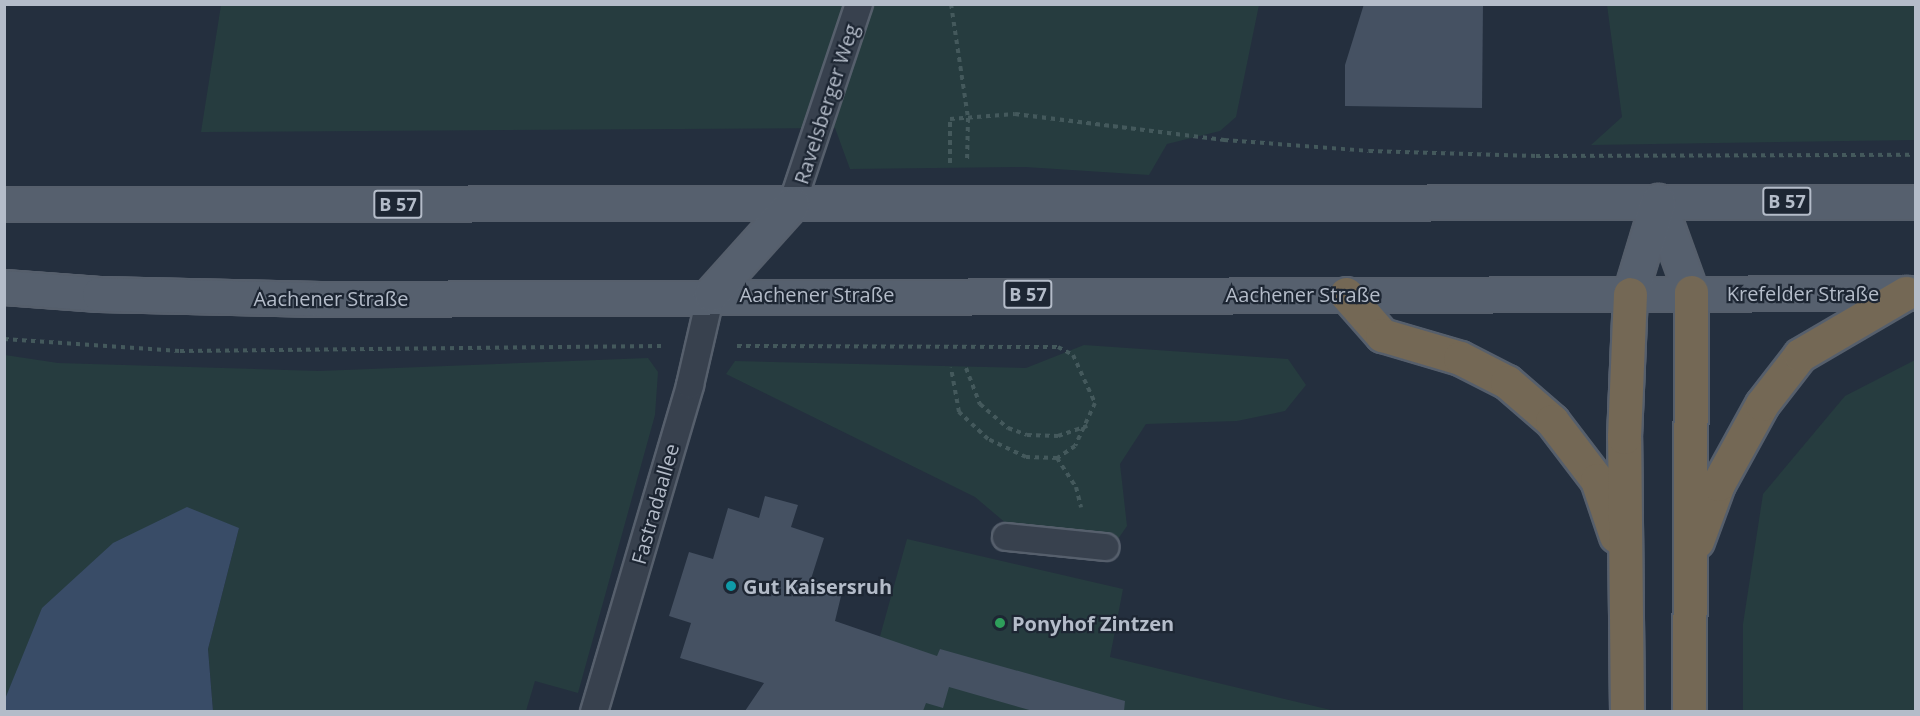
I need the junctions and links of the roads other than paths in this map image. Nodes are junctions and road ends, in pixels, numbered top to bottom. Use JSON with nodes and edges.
{"nodes":[{"id":1,"x":859,"y":4,"type":"edge"},
{"id":2,"x":1658,"y":201,"type":"junction"},
{"id":3,"x":1916,"y":202,"type":"edge"},
{"id":4,"x":4,"y":204,"type":"edge"},
{"id":5,"x":792,"y":204,"type":"junction"},
{"id":6,"x":4,"y":287,"type":"edge"},
{"id":7,"x":1691,"y":292,"type":"junction"},
{"id":8,"x":1911,"y":293,"type":"edge"},
{"id":9,"x":711,"y":294,"type":"junction"},
{"id":10,"x":1346,"y":294,"type":"junction"},
{"id":11,"x":1630,"y":294,"type":"junction"},
{"id":12,"x":1006,"y":537,"type":"dead end"},
{"id":13,"x":1105,"y":547,"type":"dead end"},
{"id":14,"x":1692,"y":556,"type":"junction"},
{"id":15,"x":1625,"y":568,"type":"junction"},
{"id":16,"x":594,"y":711,"type":"edge"},
{"id":17,"x":1627,"y":711,"type":"edge"},
{"id":18,"x":1689,"y":711,"type":"edge"}],
"edges":[{"from":1,"to":5,"type":"lane","name":"Ravelsberger Weg"},
{"from":2,"to":3,"type":"main road","number":"B 57"},
{"from":2,"to":5,"type":"main road","number":"B 57"},
{"from":2,"to":7,"type":"main road"},
{"from":2,"to":11,"type":"main road"},
{"from":4,"to":5,"type":"main road","number":"B 57"},
{"from":5,"to":9,"type":"main road"},
{"from":6,"to":9,"type":"main road","name":"Aachener Straße","number":"B 57"},
{"from":7,"to":8,"type":"main road","name":"Krefelder Straße","number":"B 57"},
{"from":7,"to":11,"type":"main road","name":"Krefelder Straße","number":"B 57"},
{"from":7,"to":14,"type":"highway"},
{"from":8,"to":14,"type":"highway"},
{"from":9,"to":10,"type":"main road","name":"Aachener Straße","number":"B 57"},
{"from":9,"to":16,"type":"lane","name":"Fastradaallee"},
{"from":10,"to":11,"type":"main road","name":"Aachener Straße","number":"B 57"},
{"from":10,"to":15,"type":"highway"},
{"from":11,"to":15,"type":"highway"},
{"from":12,"to":13,"type":"lane"},
{"from":14,"to":18,"type":"highway"},
{"from":15,"to":17,"type":"highway"}]}
